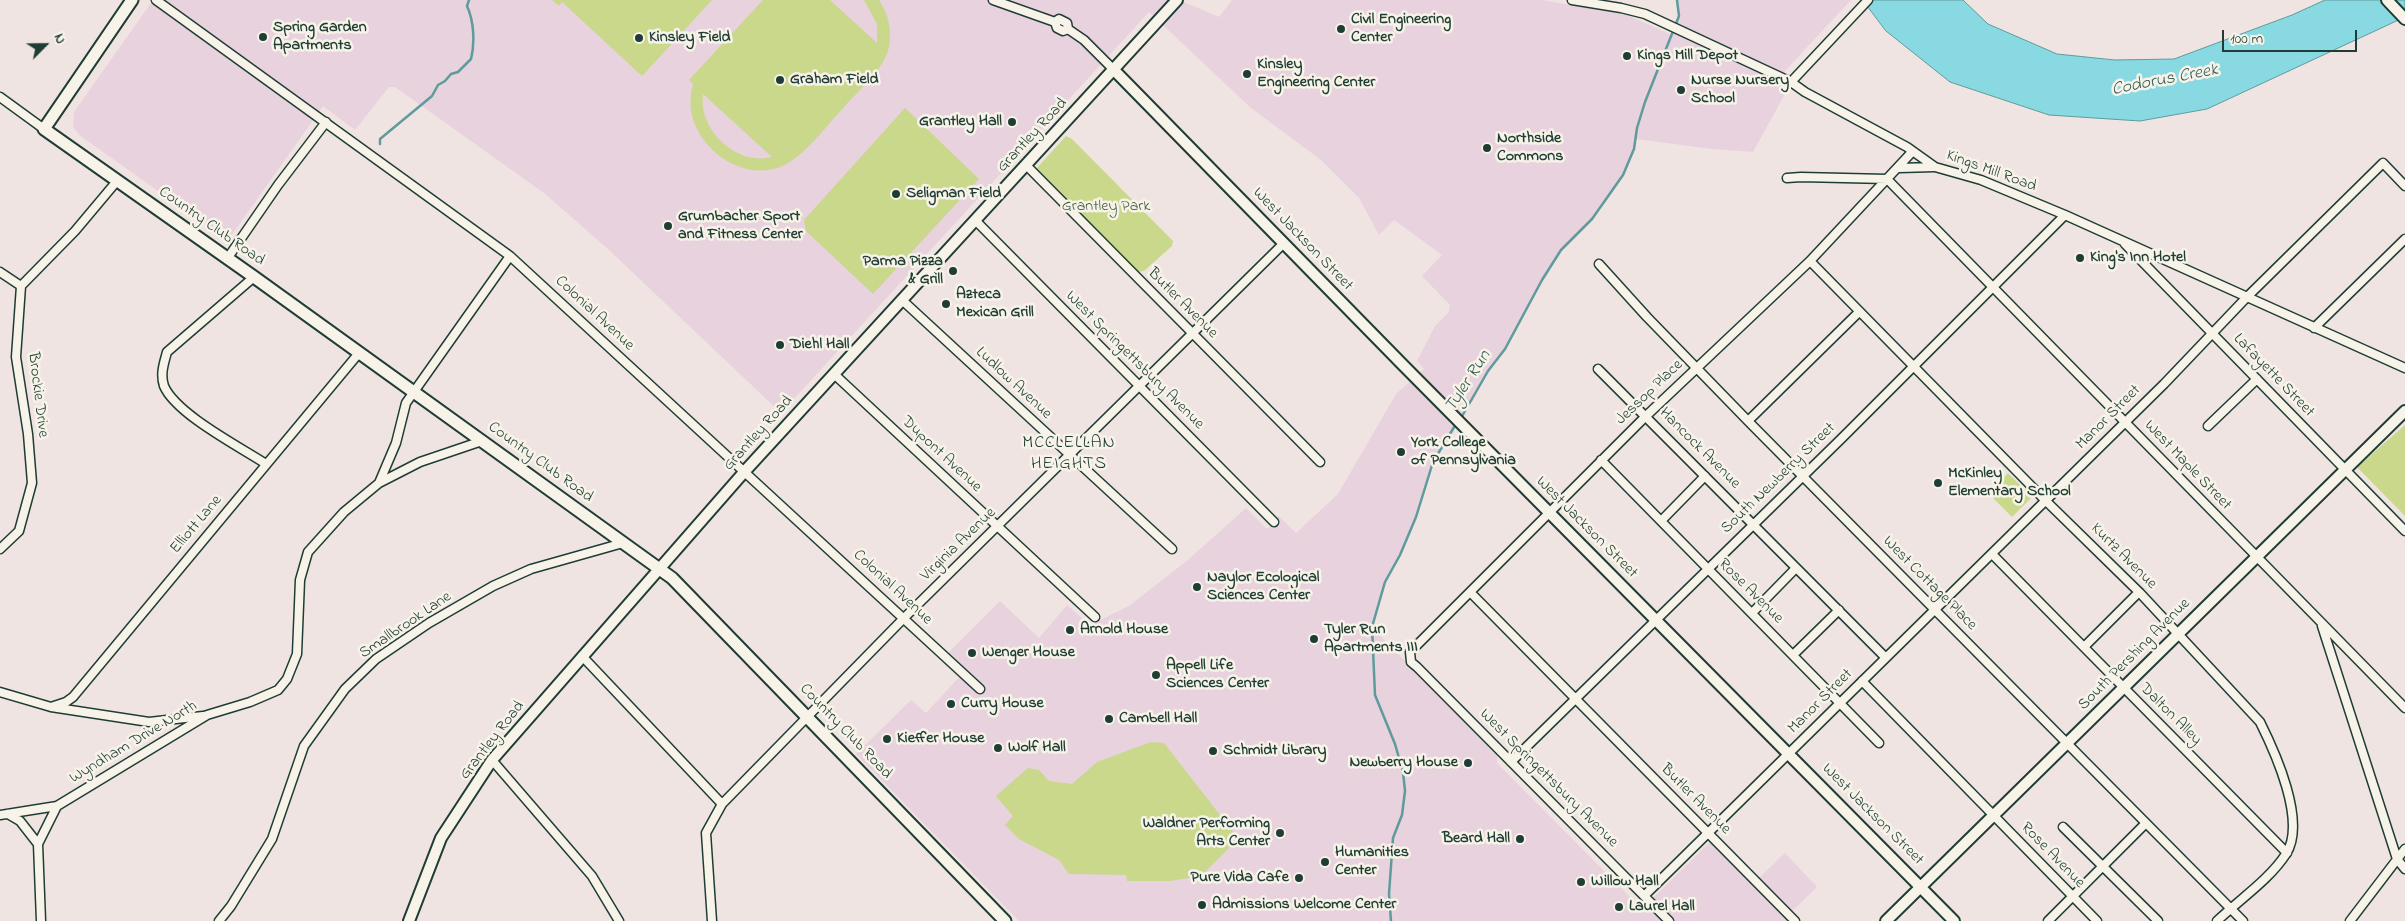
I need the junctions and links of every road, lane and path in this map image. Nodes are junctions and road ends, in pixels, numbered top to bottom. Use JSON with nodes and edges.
{"nodes":[{"id":1,"x":132,"y":0,"type":"edge"},
{"id":2,"x":156,"y":0,"type":"edge"},
{"id":3,"x":993,"y":0,"type":"edge"},
{"id":4,"x":1177,"y":0,"type":"edge"},
{"id":5,"x":1572,"y":0,"type":"edge"},
{"id":6,"x":1868,"y":0,"type":"edge"},
{"id":7,"x":2387,"y":0,"type":"edge"},
{"id":8,"x":2405,"y":19,"type":"edge"},
{"id":9,"x":1114,"y":70,"type":"junction"},
{"id":10,"x":1791,"y":82,"type":"junction"},
{"id":11,"x":0,"y":97,"type":"edge"},
{"id":12,"x":326,"y":122,"type":"junction"},
{"id":13,"x":44,"y":129,"type":"junction"},
{"id":14,"x":1912,"y":152,"type":"junction"},
{"id":15,"x":1026,"y":165,"type":"junction"},
{"id":16,"x":1935,"y":167,"type":"junction"},
{"id":17,"x":1899,"y":168,"type":"junction"},
{"id":18,"x":1788,"y":178,"type":"dead end"},
{"id":19,"x":1887,"y":179,"type":"junction"},
{"id":20,"x":117,"y":181,"type":"junction"},
{"id":21,"x":2405,"y":186,"type":"edge"},
{"id":22,"x":2065,"y":215,"type":"junction"},
{"id":23,"x":975,"y":220,"type":"junction"},
{"id":24,"x":2405,"y":239,"type":"edge"},
{"id":25,"x":2121,"y":240,"type":"junction"},
{"id":26,"x":1284,"y":243,"type":"junction"},
{"id":27,"x":510,"y":256,"type":"junction"},
{"id":28,"x":227,"y":259,"type":"junction"},
{"id":29,"x":1810,"y":261,"type":"junction"},
{"id":30,"x":1599,"y":264,"type":"dead end"},
{"id":31,"x":0,"y":272,"type":"edge"},
{"id":32,"x":254,"y":277,"type":"junction"},
{"id":33,"x":21,"y":286,"type":"junction"},
{"id":34,"x":1994,"y":287,"type":"junction"},
{"id":35,"x":2246,"y":298,"type":"junction"},
{"id":36,"x":902,"y":300,"type":"junction"},
{"id":37,"x":1859,"y":312,"type":"junction"},
{"id":38,"x":2314,"y":328,"type":"junction"},
{"id":39,"x":1192,"y":334,"type":"junction"},
{"id":40,"x":2214,"y":334,"type":"junction"},
{"id":41,"x":359,"y":353,"type":"junction"},
{"id":42,"x":1914,"y":366,"type":"junction"},
{"id":43,"x":1697,"y":367,"type":"junction"},
{"id":44,"x":2405,"y":368,"type":"edge"},
{"id":45,"x":1598,"y":369,"type":"dead end"},
{"id":46,"x":834,"y":374,"type":"junction"},
{"id":47,"x":2257,"y":379,"type":"junction"},
{"id":48,"x":1139,"y":386,"type":"junction"},
{"id":49,"x":412,"y":392,"type":"junction"},
{"id":50,"x":2405,"y":411,"type":"edge"},
{"id":51,"x":1646,"y":416,"type":"junction"},
{"id":52,"x":1748,"y":421,"type":"junction"},
{"id":53,"x":2125,"y":421,"type":"junction"},
{"id":54,"x":2208,"y":426,"type":"dead end"},
{"id":55,"x":482,"y":441,"type":"junction"},
{"id":56,"x":1069,"y":456,"type":"junction"},
{"id":57,"x":1601,"y":460,"type":"junction"},
{"id":58,"x":1320,"y":462,"type":"dead end"},
{"id":59,"x":266,"y":464,"type":"junction"},
{"id":60,"x":2345,"y":468,"type":"junction"},
{"id":61,"x":745,"y":471,"type":"junction"},
{"id":62,"x":1802,"y":475,"type":"junction"},
{"id":63,"x":1705,"y":476,"type":"junction"},
{"id":64,"x":380,"y":483,"type":"junction"},
{"id":65,"x":2046,"y":501,"type":"junction"},
{"id":66,"x":1550,"y":512,"type":"junction"},
{"id":67,"x":1661,"y":521,"type":"junction"},
{"id":68,"x":1274,"y":522,"type":"dead end"},
{"id":69,"x":1753,"y":523,"type":"junction"},
{"id":70,"x":998,"y":526,"type":"junction"},
{"id":71,"x":2405,"y":530,"type":"edge"},
{"id":72,"x":624,"y":543,"type":"junction"},
{"id":73,"x":1172,"y":549,"type":"dead end"},
{"id":74,"x":0,"y":550,"type":"edge"},
{"id":75,"x":1992,"y":554,"type":"junction"},
{"id":76,"x":2257,"y":557,"type":"junction"},
{"id":77,"x":659,"y":568,"type":"junction"},
{"id":78,"x":1707,"y":568,"type":"junction"},
{"id":79,"x":1796,"y":568,"type":"junction"},
{"id":80,"x":1470,"y":592,"type":"junction"},
{"id":81,"x":2139,"y":592,"type":"junction"},
{"id":82,"x":1934,"y":609,"type":"junction"},
{"id":83,"x":1838,"y":610,"type":"junction"},
{"id":84,"x":1752,"y":613,"type":"junction"},
{"id":85,"x":1095,"y":617,"type":"dead end"},
{"id":86,"x":904,"y":618,"type":"junction"},
{"id":87,"x":1656,"y":620,"type":"junction"},
{"id":88,"x":2322,"y":623,"type":"junction"},
{"id":89,"x":2178,"y":634,"type":"junction"},
{"id":90,"x":2084,"y":647,"type":"junction"},
{"id":91,"x":1792,"y":655,"type":"junction"},
{"id":92,"x":582,"y":656,"type":"junction"},
{"id":93,"x":1410,"y":656,"type":"joint"},
{"id":94,"x":1885,"y":657,"type":"junction"},
{"id":95,"x":1862,"y":681,"type":"junction"},
{"id":96,"x":980,"y":689,"type":"dead end"},
{"id":97,"x":2124,"y":689,"type":"junction"},
{"id":98,"x":0,"y":692,"type":"edge"},
{"id":99,"x":1575,"y":699,"type":"junction"},
{"id":100,"x":1839,"y":703,"type":"junction"},
{"id":101,"x":51,"y":707,"type":"junction"},
{"id":102,"x":2405,"y":708,"type":"edge"},
{"id":103,"x":207,"y":715,"type":"junction"},
{"id":104,"x":806,"y":716,"type":"junction"},
{"id":105,"x":1878,"y":743,"type":"dead end"},
{"id":106,"x":2067,"y":743,"type":"junction"},
{"id":107,"x":1788,"y":752,"type":"junction"},
{"id":108,"x":492,"y":760,"type":"junction"},
{"id":109,"x":1511,"y":762,"type":"junction"},
{"id":110,"x":722,"y":804,"type":"junction"},
{"id":111,"x":57,"y":806,"type":"junction"},
{"id":112,"x":4,"y":814,"type":"edge"},
{"id":113,"x":1994,"y":815,"type":"junction"},
{"id":114,"x":2146,"y":823,"type":"junction"},
{"id":115,"x":2063,"y":827,"type":"dead end"},
{"id":116,"x":1708,"y":833,"type":"junction"},
{"id":117,"x":38,"y":844,"type":"junction"},
{"id":118,"x":2405,"y":849,"type":"edge"},
{"id":119,"x":2287,"y":853,"type":"junction"},
{"id":120,"x":2397,"y":859,"type":"junction"},
{"id":121,"x":2103,"y":866,"type":"junction"},
{"id":122,"x":2405,"y":869,"type":"edge"},
{"id":123,"x":1921,"y":886,"type":"junction"},
{"id":124,"x":1644,"y":896,"type":"junction"},
{"id":125,"x":2073,"y":897,"type":"junction"},
{"id":126,"x":2230,"y":908,"type":"junction"},
{"id":127,"x":412,"y":920,"type":"edge"},
{"id":128,"x":41,"y":921,"type":"edge"},
{"id":129,"x":219,"y":921,"type":"edge"},
{"id":130,"x":619,"y":921,"type":"edge"},
{"id":131,"x":712,"y":921,"type":"edge"},
{"id":132,"x":1005,"y":921,"type":"edge"},
{"id":133,"x":1669,"y":921,"type":"edge"},
{"id":134,"x":1795,"y":921,"type":"edge"},
{"id":135,"x":1886,"y":921,"type":"edge"},
{"id":136,"x":1954,"y":921,"type":"edge"},
{"id":137,"x":2048,"y":921,"type":"edge"},
{"id":138,"x":2096,"y":921,"type":"edge"},
{"id":139,"x":2158,"y":921,"type":"edge"},
{"id":140,"x":2218,"y":921,"type":"edge"},
{"id":141,"x":2243,"y":921,"type":"edge"},
{"id":142,"x":2350,"y":921,"type":"edge"}],
"edges":[{"from":1,"to":13,"type":"main road"},
{"from":2,"to":12,"type":"street","name":"Colonial Avenue"},
{"from":3,"to":9,"type":"street"},
{"from":4,"to":9,"type":"street","name":"Grantley Road"},
{"from":5,"to":10,"type":"street","name":"Kings Mill Road"},
{"from":6,"to":10,"type":"street"},
{"from":7,"to":8,"type":"street"},
{"from":9,"to":15,"type":"street","name":"Grantley Road"},
{"from":9,"to":26,"type":"street","name":"West Jackson Street"},
{"from":10,"to":14,"type":"street","name":"Kings Mill Road"},
{"from":11,"to":13,"type":"street","name":"Country Club Road"},
{"from":12,"to":27,"type":"street","name":"Colonial Avenue"},
{"from":12,"to":28,"type":"street"},
{"from":13,"to":20,"type":"main road","name":"Country Club Road"},
{"from":14,"to":16,"type":"street","name":"Kings Mill Road"},
{"from":14,"to":17,"type":"street","name":"Jessop Place"},
{"from":15,"to":23,"type":"street","name":"Grantley Road"},
{"from":15,"to":39,"type":"street","name":"Butler Avenue"},
{"from":16,"to":17,"type":"street"},
{"from":16,"to":22,"type":"street","name":"Kings Mill Road"},
{"from":17,"to":19,"type":"street","name":"Jessop Place"},
{"from":18,"to":19,"type":"street"},
{"from":19,"to":29,"type":"street","name":"Jessop Place"},
{"from":19,"to":34,"type":"street","name":"West Maple Street"},
{"from":20,"to":28,"type":"main road","name":"Country Club Road"},
{"from":20,"to":33,"type":"street"},
{"from":21,"to":35,"type":"street","name":"Manor Street"},
{"from":22,"to":25,"type":"street","name":"Kings Mill Road"},
{"from":22,"to":34,"type":"street","name":"South Newberry Street"},
{"from":23,"to":36,"type":"street","name":"Grantley Road"},
{"from":23,"to":48,"type":"street","name":"West Springettsbury Avenue"},
{"from":24,"to":38,"type":"street"},
{"from":25,"to":35,"type":"street","name":"Kings Mill Road"},
{"from":25,"to":40,"type":"street","name":"Lafayette Street"},
{"from":26,"to":39,"type":"street","name":"Virginia Avenue"},
{"from":26,"to":66,"type":"street","name":"West Jackson Street"},
{"from":27,"to":49,"type":"street","name":"Wyndham Drive North"},
{"from":27,"to":61,"type":"street","name":"Colonial Avenue"},
{"from":28,"to":32,"type":"main road","name":"Country Club Road"},
{"from":29,"to":37,"type":"street","name":"Kurtz Avenue"},
{"from":29,"to":43,"type":"street","name":"Jessop Place"},
{"from":30,"to":43,"type":"street","name":"West Cottage Place"},
{"from":31,"to":33,"type":"street"},
{"from":32,"to":41,"type":"main road","name":"Country Club Road"},
{"from":32,"to":59,"type":"street"},
{"from":33,"to":74,"type":"street","name":"Brockie Drive"},
{"from":34,"to":42,"type":"street","name":"South Newberry Street"},
{"from":34,"to":53,"type":"street","name":"West Maple Street"},
{"from":35,"to":38,"type":"street","name":"Kings Mill Road"},
{"from":35,"to":40,"type":"street","name":"Manor Street"},
{"from":36,"to":46,"type":"street","name":"Grantley Road"},
{"from":36,"to":56,"type":"street","name":"Ludlow Avenue"},
{"from":37,"to":42,"type":"street","name":"Kurtz Avenue"},
{"from":37,"to":52,"type":"street"},
{"from":38,"to":44,"type":"street","name":"Kings Mill Road"},
{"from":39,"to":48,"type":"street","name":"Virginia Avenue"},
{"from":39,"to":58,"type":"street","name":"Butler Avenue"},
{"from":40,"to":47,"type":"street","name":"Lafayette Street"},
{"from":40,"to":53,"type":"street","name":"Manor Street"},
{"from":41,"to":49,"type":"main road","name":"Country Club Road"},
{"from":41,"to":59,"type":"street","name":"Elliott Lane"},
{"from":42,"to":62,"type":"street","name":"South Newberry Street"},
{"from":42,"to":65,"type":"street","name":"Kurtz Avenue"},
{"from":43,"to":51,"type":"street","name":"Jessop Place"},
{"from":43,"to":52,"type":"street","name":"West Cottage Place"},
{"from":45,"to":51,"type":"street","name":"Hancock Avenue"},
{"from":46,"to":61,"type":"street","name":"Grantley Road"},
{"from":46,"to":70,"type":"street","name":"Dupont Avenue"},
{"from":47,"to":54,"type":"street"},
{"from":47,"to":60,"type":"street","name":"Lafayette Street"},
{"from":48,"to":56,"type":"street","name":"Virginia Avenue"},
{"from":48,"to":68,"type":"street","name":"West Springettsbury Avenue"},
{"from":49,"to":55,"type":"main road","name":"Country Club Road"},
{"from":49,"to":64,"type":"street","name":"Wyndham Drive North"},
{"from":50,"to":60,"type":"street","name":"South Pershing Avenue"},
{"from":51,"to":57,"type":"street","name":"Jessop Place"},
{"from":51,"to":63,"type":"street","name":"Hancock Avenue"},
{"from":52,"to":62,"type":"street","name":"West Cottage Place"},
{"from":53,"to":65,"type":"street","name":"Manor Street"},
{"from":53,"to":76,"type":"street","name":"West Maple Street"},
{"from":55,"to":64,"type":"street","name":"Wyndham Drive North"},
{"from":55,"to":72,"type":"main road","name":"Country Club Road"},
{"from":56,"to":70,"type":"street","name":"Virginia Avenue"},
{"from":56,"to":73,"type":"street","name":"Ludlow Avenue"},
{"from":57,"to":66,"type":"street","name":"Jessop Place"},
{"from":57,"to":67,"type":"street","name":"Rose Avenue"},
{"from":59,"to":101,"type":"street","name":"Elliott Lane"},
{"from":60,"to":71,"type":"street","name":"Lafayette Street"},
{"from":60,"to":76,"type":"street","name":"South Pershing Avenue"},
{"from":61,"to":77,"type":"street","name":"Grantley Road"},
{"from":61,"to":86,"type":"street","name":"Colonial Avenue"},
{"from":62,"to":69,"type":"street","name":"South Newberry Street"},
{"from":62,"to":82,"type":"street","name":"West Cottage Place"},
{"from":63,"to":67,"type":"street"},
{"from":63,"to":69,"type":"street","name":"Hancock Avenue"},
{"from":64,"to":103,"type":"street","name":"Wyndham Drive North"},
{"from":65,"to":75,"type":"street","name":"Manor Street"},
{"from":65,"to":81,"type":"street","name":"Kurtz Avenue"},
{"from":66,"to":80,"type":"street","name":"Jessop Place"},
{"from":66,"to":87,"type":"street","name":"West Jackson Street"},
{"from":67,"to":78,"type":"street","name":"Rose Avenue"},
{"from":69,"to":78,"type":"street","name":"South Newberry Street"},
{"from":69,"to":79,"type":"street","name":"Hancock Avenue"},
{"from":70,"to":85,"type":"street","name":"Dupont Avenue"},
{"from":70,"to":86,"type":"street","name":"Virginia Avenue"},
{"from":72,"to":77,"type":"main road","name":"Country Club Road"},
{"from":72,"to":129,"type":"street","name":"Smallbrook Lane"},
{"from":75,"to":82,"type":"street","name":"Manor Street"},
{"from":75,"to":90,"type":"street","name":"Dalton Alley"},
{"from":76,"to":88,"type":"street","name":"West Maple Street"},
{"from":76,"to":89,"type":"street","name":"South Pershing Avenue"},
{"from":77,"to":92,"type":"street","name":"Grantley Road"},
{"from":77,"to":104,"type":"main road","name":"Country Club Road"},
{"from":78,"to":84,"type":"street","name":"Rose Avenue"},
{"from":78,"to":87,"type":"street","name":"South Newberry Street"},
{"from":79,"to":83,"type":"street","name":"Hancock Avenue"},
{"from":79,"to":84,"type":"street"},
{"from":80,"to":93,"type":"street","name":"Jessop Place"},
{"from":80,"to":99,"type":"street","name":"Butler Avenue"},
{"from":81,"to":89,"type":"street","name":"Kurtz Avenue"},
{"from":81,"to":90,"type":"street"},
{"from":82,"to":94,"type":"street","name":"Manor Street"},
{"from":82,"to":106,"type":"street","name":"West Cottage Place"},
{"from":83,"to":91,"type":"street"},
{"from":83,"to":94,"type":"street","name":"Hancock Avenue"},
{"from":84,"to":91,"type":"street","name":"Rose Avenue"},
{"from":86,"to":96,"type":"street","name":"Colonial Avenue"},
{"from":86,"to":104,"type":"street","name":"Virginia Avenue"},
{"from":87,"to":99,"type":"street","name":"South Newberry Street"},
{"from":87,"to":107,"type":"street","name":"West Jackson Street"},
{"from":88,"to":102,"type":"street","name":"West Maple Street"},
{"from":88,"to":120,"type":"street"},
{"from":89,"to":97,"type":"street","name":"South Pershing Avenue"},
{"from":89,"to":119,"type":"street","name":"Kurtz Avenue"},
{"from":90,"to":97,"type":"street","name":"Dalton Alley"},
{"from":91,"to":100,"type":"street","name":"Rose Avenue"},
{"from":92,"to":108,"type":"street","name":"Grantley Road"},
{"from":92,"to":110,"type":"street"},
{"from":93,"to":109,"type":"street","name":"West Springettsbury Avenue"},
{"from":94,"to":95,"type":"street","name":"Manor Street"},
{"from":95,"to":100,"type":"street","name":"Manor Street"},
{"from":95,"to":113,"type":"street","name":"Rose Avenue"},
{"from":97,"to":106,"type":"street","name":"South Pershing Avenue"},
{"from":97,"to":119,"type":"street","name":"Dalton Alley"},
{"from":98,"to":101,"type":"street"},
{"from":99,"to":109,"type":"street","name":"South Newberry Street"},
{"from":99,"to":116,"type":"street","name":"Butler Avenue"},
{"from":100,"to":105,"type":"street","name":"Rose Avenue"},
{"from":100,"to":107,"type":"street","name":"Manor Street"},
{"from":101,"to":103,"type":"street"},
{"from":103,"to":111,"type":"street","name":"Wyndham Drive North"},
{"from":104,"to":110,"type":"street","name":"Virginia Avenue"},
{"from":104,"to":132,"type":"main road","name":"Country Club Road"},
{"from":106,"to":113,"type":"street","name":"South Pershing Avenue"},
{"from":106,"to":114,"type":"street","name":"West Cottage Place"},
{"from":107,"to":116,"type":"street","name":"Manor Street"},
{"from":107,"to":123,"type":"street","name":"West Jackson Street"},
{"from":108,"to":127,"type":"street","name":"Grantley Road"},
{"from":108,"to":130,"type":"street"},
{"from":109,"to":124,"type":"street","name":"West Springettsbury Avenue"},
{"from":110,"to":131,"type":"street","name":"Virginia Avenue"},
{"from":111,"to":112,"type":"street","name":"Wyndham Drive North"},
{"from":111,"to":117,"type":"street"},
{"from":112,"to":117,"type":"street"},
{"from":113,"to":123,"type":"street","name":"South Pershing Avenue"},
{"from":113,"to":125,"type":"street","name":"Rose Avenue"},
{"from":114,"to":121,"type":"street"},
{"from":114,"to":126,"type":"street","name":"West Cottage Place"},
{"from":115,"to":121,"type":"street"},
{"from":116,"to":124,"type":"street","name":"Manor Street"},
{"from":116,"to":134,"type":"street","name":"Butler Avenue"},
{"from":117,"to":128,"type":"street"},
{"from":118,"to":120,"type":"street"},
{"from":119,"to":126,"type":"street","name":"Kurtz Avenue"},
{"from":120,"to":122,"type":"street"},
{"from":120,"to":142,"type":"street"},
{"from":121,"to":125,"type":"street"},
{"from":121,"to":139,"type":"street"},
{"from":123,"to":135,"type":"street","name":"South Pershing Avenue"},
{"from":123,"to":136,"type":"street","name":"West Jackson Street"},
{"from":124,"to":133,"type":"street","name":"West Springettsbury Avenue"},
{"from":125,"to":137,"type":"street"},
{"from":125,"to":138,"type":"street","name":"Rose Avenue"},
{"from":126,"to":140,"type":"street","name":"Kurtz Avenue"},
{"from":126,"to":141,"type":"street","name":"West Cottage Place"}]}
